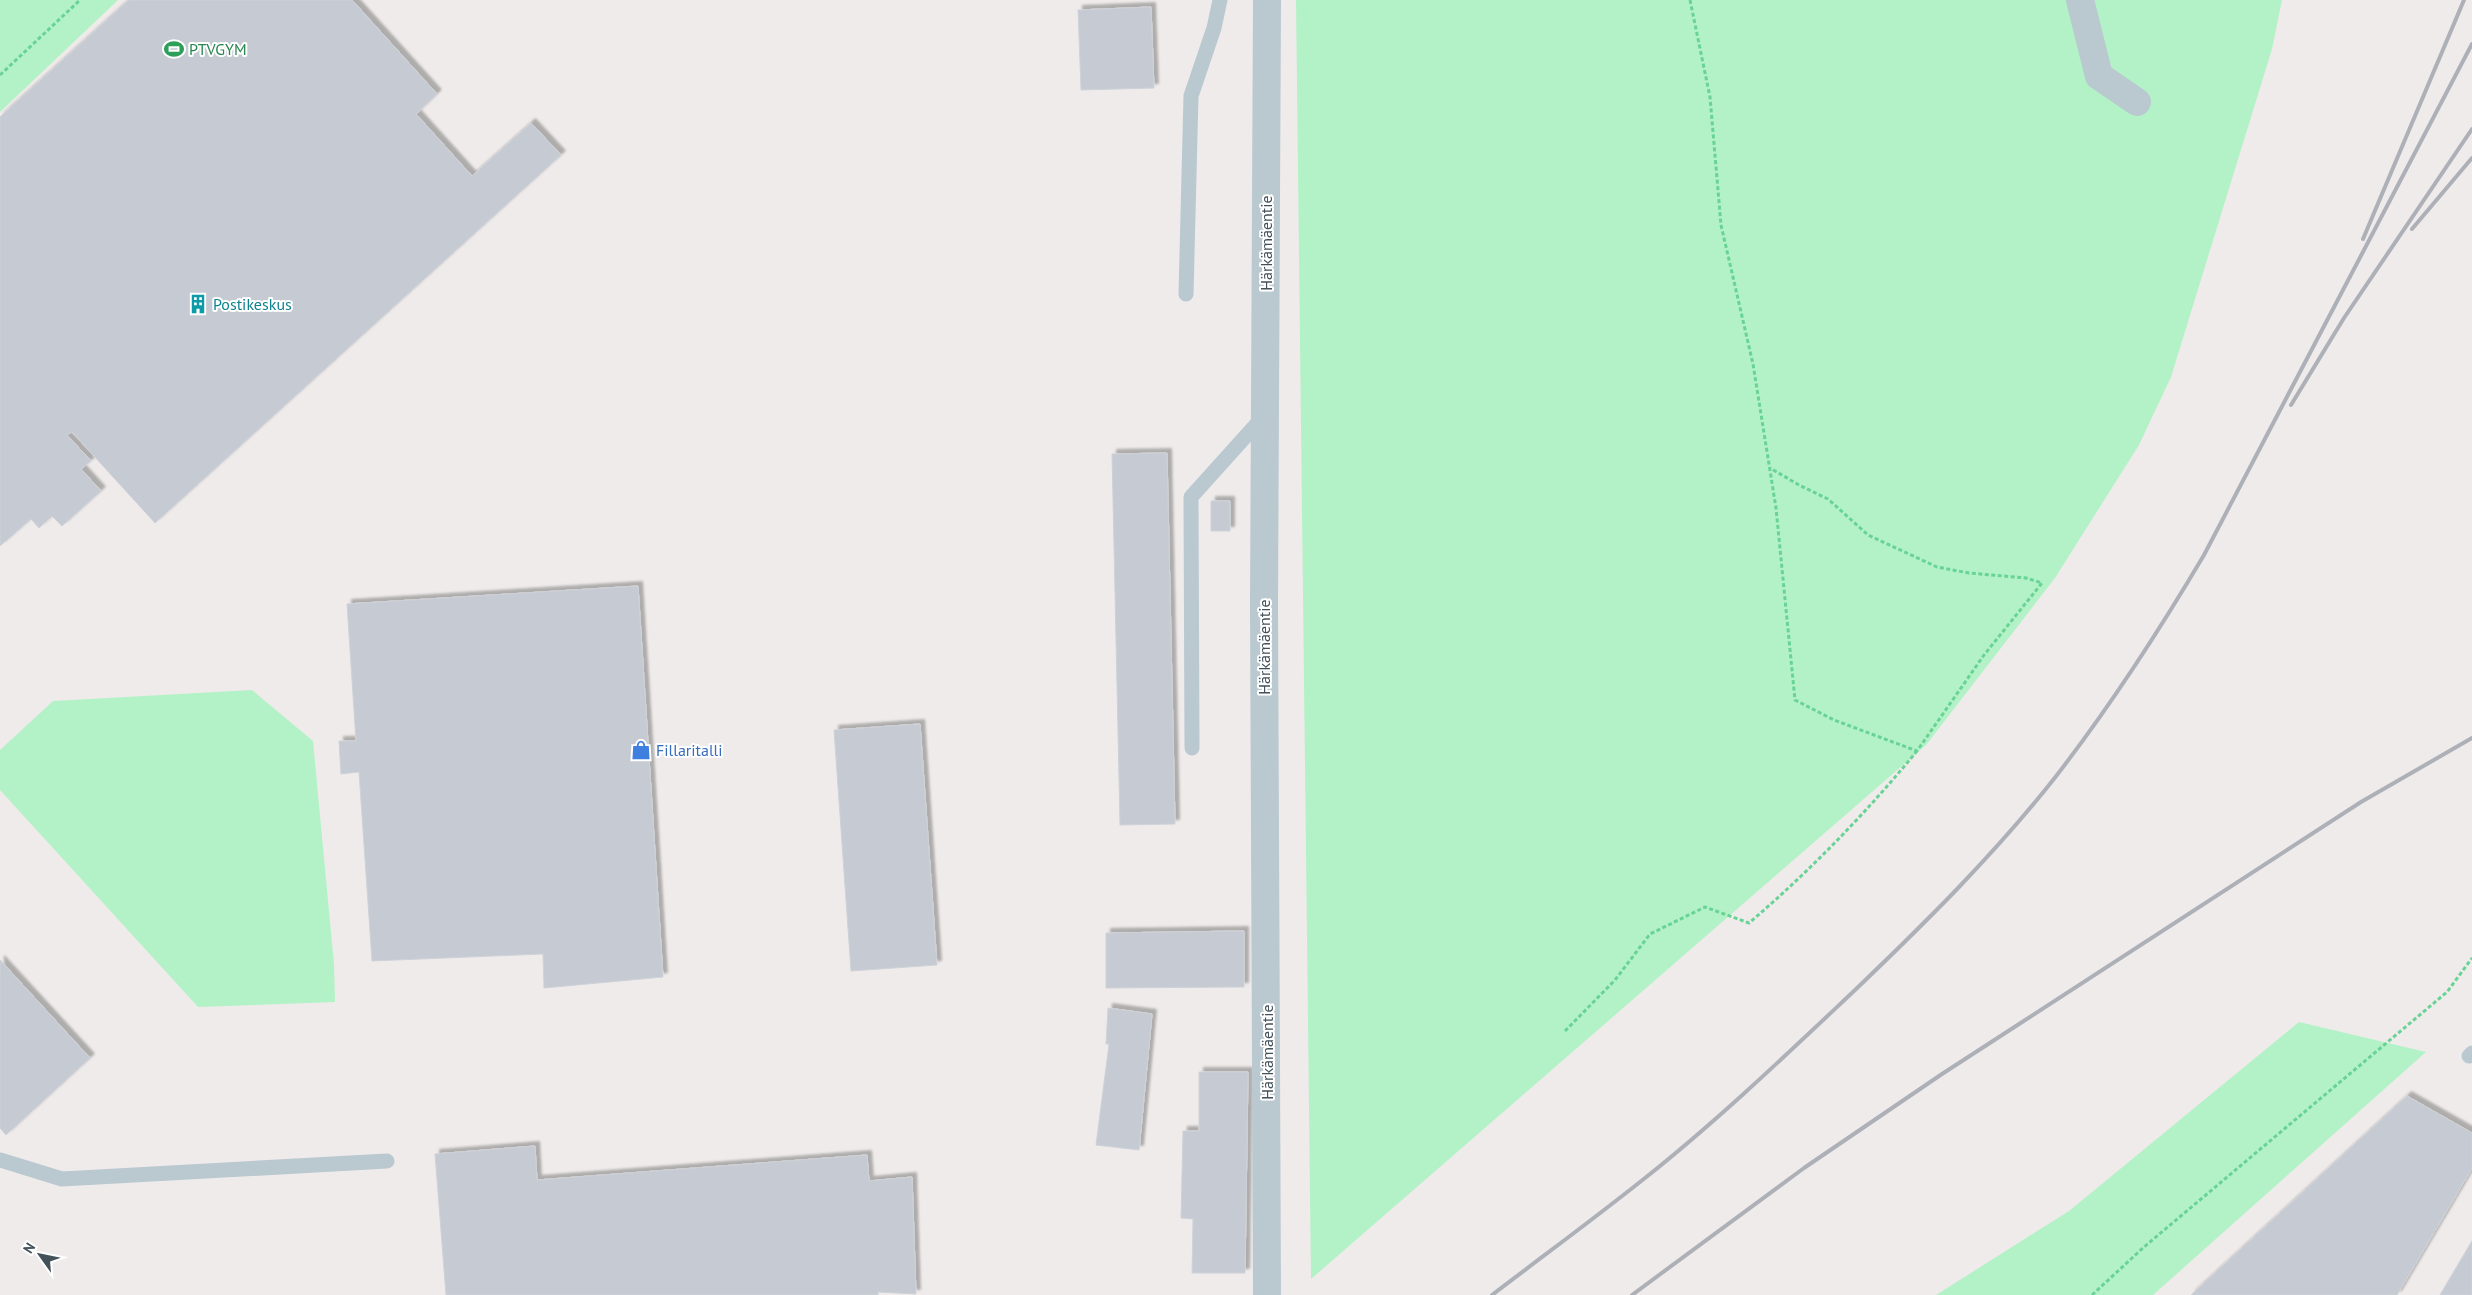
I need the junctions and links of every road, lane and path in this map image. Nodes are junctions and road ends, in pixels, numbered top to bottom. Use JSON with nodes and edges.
{"nodes":[{"id":1,"x":80,"y":0,"type":"edge"},
{"id":2,"x":1220,"y":0,"type":"edge"},
{"id":3,"x":1267,"y":0,"type":"edge"},
{"id":4,"x":1690,"y":0,"type":"edge"},
{"id":5,"x":2080,"y":0,"type":"edge"},
{"id":6,"x":0,"y":75,"type":"edge"},
{"id":7,"x":2137,"y":102,"type":"dead end"},
{"id":8,"x":1186,"y":294,"type":"dead end"},
{"id":9,"x":1265,"y":415,"type":"junction"},
{"id":10,"x":1770,"y":468,"type":"junction"},
{"id":11,"x":1192,"y":748,"type":"dead end"},
{"id":12,"x":1917,"y":751,"type":"junction"},
{"id":13,"x":2472,"y":958,"type":"edge"},
{"id":14,"x":1565,"y":1031,"type":"dead end"},
{"id":15,"x":0,"y":1160,"type":"edge"},
{"id":16,"x":387,"y":1161,"type":"dead end"},
{"id":17,"x":1267,"y":1295,"type":"edge"},
{"id":18,"x":2092,"y":1295,"type":"edge"}],
"edges":[{"from":1,"to":6,"type":"path"},
{"from":2,"to":8,"type":"lane"},
{"from":3,"to":9,"type":"street","name":"Härkämäentie"},
{"from":4,"to":10,"type":"path"},
{"from":5,"to":7,"type":"street"},
{"from":9,"to":11,"type":"lane"},
{"from":9,"to":17,"type":"street","name":"Härkämäentie"},
{"from":10,"to":12,"type":"path"},
{"from":10,"to":12,"type":"path"},
{"from":12,"to":14,"type":"path"},
{"from":13,"to":18,"type":"path"},
{"from":15,"to":16,"type":"lane"}]}
